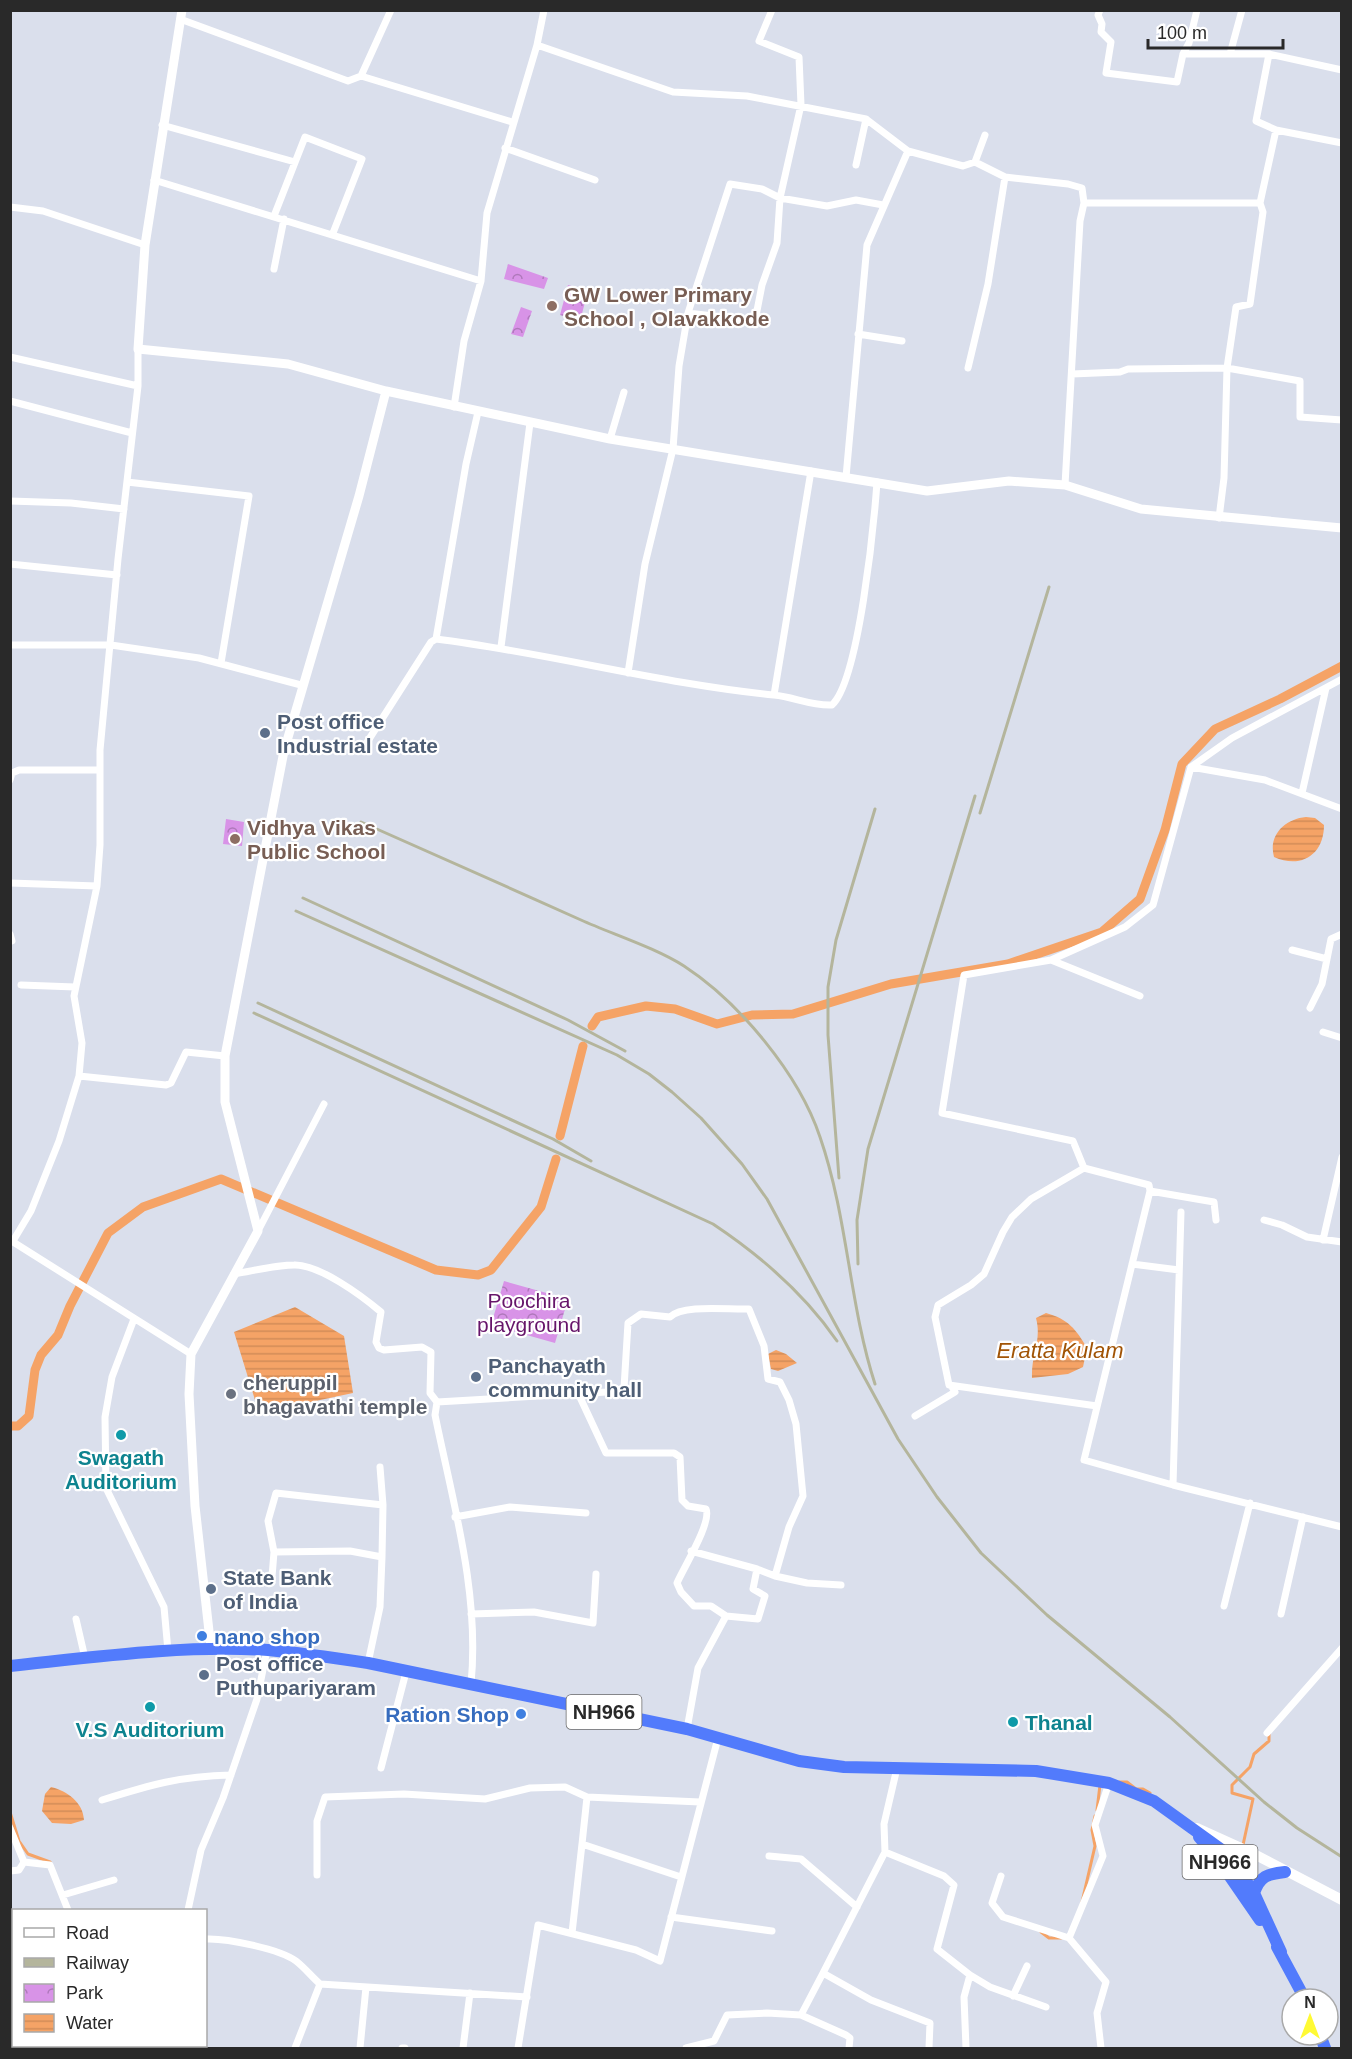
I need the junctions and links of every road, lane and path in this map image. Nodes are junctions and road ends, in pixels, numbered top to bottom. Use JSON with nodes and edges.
{"nodes":[{"id":1,"x":391,"y":10,"type":"edge"},
{"id":2,"x":544,"y":10,"type":"edge"},
{"id":3,"x":772,"y":10,"type":"edge"},
{"id":4,"x":1100,"y":10,"type":"edge"},
{"id":5,"x":1197,"y":10,"type":"edge"},
{"id":6,"x":1242,"y":10,"type":"edge"},
{"id":7,"x":181,"y":15,"type":"edge"},
{"id":8,"x":537,"y":45,"type":"junction"},
{"id":9,"x":1183,"y":54,"type":"junction"},
{"id":10,"x":1230,"y":54,"type":"junction"},
{"id":11,"x":1269,"y":54,"type":"junction"},
{"id":12,"x":1341,"y":70,"type":"edge"},
{"id":13,"x":361,"y":76,"type":"junction"},
{"id":14,"x":801,"y":105,"type":"junction"},
{"id":15,"x":866,"y":119,"type":"junction"},
{"id":16,"x":512,"y":122,"type":"junction"},
{"id":17,"x":162,"y":124,"type":"junction"},
{"id":18,"x":1276,"y":130,"type":"junction"},
{"id":19,"x":985,"y":135,"type":"dead end"},
{"id":20,"x":1341,"y":143,"type":"edge"},
{"id":21,"x":505,"y":148,"type":"junction"},
{"id":22,"x":908,"y":151,"type":"junction"},
{"id":23,"x":295,"y":162,"type":"junction"},
{"id":24,"x":975,"y":162,"type":"junction"},
{"id":25,"x":856,"y":165,"type":"dead end"},
{"id":26,"x":1005,"y":177,"type":"junction"},
{"id":27,"x":154,"y":180,"type":"junction"},
{"id":28,"x":595,"y":180,"type":"dead end"},
{"id":29,"x":780,"y":198,"type":"junction"},
{"id":30,"x":1084,"y":203,"type":"junction"},
{"id":31,"x":1260,"y":203,"type":"junction"},
{"id":32,"x":883,"y":205,"type":"junction"},
{"id":33,"x":10,"y":207,"type":"edge"},
{"id":34,"x":274,"y":216,"type":"junction"},
{"id":35,"x":284,"y":219,"type":"junction"},
{"id":36,"x":333,"y":233,"type":"junction"},
{"id":37,"x":145,"y":245,"type":"junction"},
{"id":38,"x":274,"y":269,"type":"dead end"},
{"id":39,"x":482,"y":280,"type":"junction"},
{"id":40,"x":688,"y":313,"type":"junction"},
{"id":41,"x":858,"y":334,"type":"junction"},
{"id":42,"x":902,"y":341,"type":"dead end"},
{"id":43,"x":138,"y":349,"type":"junction"},
{"id":44,"x":10,"y":357,"type":"edge"},
{"id":45,"x":968,"y":368,"type":"dead end"},
{"id":46,"x":1227,"y":368,"type":"junction"},
{"id":47,"x":1072,"y":374,"type":"junction"},
{"id":48,"x":138,"y":386,"type":"junction"},
{"id":49,"x":386,"y":392,"type":"junction"},
{"id":50,"x":624,"y":392,"type":"dead end"},
{"id":51,"x":10,"y":401,"type":"edge"},
{"id":52,"x":454,"y":407,"type":"junction"},
{"id":53,"x":478,"y":412,"type":"junction"},
{"id":54,"x":1341,"y":420,"type":"edge"},
{"id":55,"x":530,"y":423,"type":"junction"},
{"id":56,"x":132,"y":433,"type":"junction"},
{"id":57,"x":610,"y":439,"type":"junction"},
{"id":58,"x":673,"y":449,"type":"junction"},
{"id":59,"x":811,"y":471,"type":"junction"},
{"id":60,"x":846,"y":477,"type":"junction"},
{"id":61,"x":127,"y":482,"type":"junction"},
{"id":62,"x":877,"y":483,"type":"junction"},
{"id":63,"x":1065,"y":485,"type":"junction"},
{"id":64,"x":10,"y":501,"type":"edge"},
{"id":65,"x":124,"y":509,"type":"junction"},
{"id":66,"x":1219,"y":518,"type":"junction"},
{"id":67,"x":1341,"y":528,"type":"edge"},
{"id":68,"x":10,"y":564,"type":"edge"},
{"id":69,"x":117,"y":575,"type":"junction"},
{"id":70,"x":436,"y":639,"type":"junction"},
{"id":71,"x":10,"y":645,"type":"edge"},
{"id":72,"x":111,"y":645,"type":"junction"},
{"id":73,"x":501,"y":647,"type":"junction"},
{"id":74,"x":221,"y":663,"type":"junction"},
{"id":75,"x":628,"y":673,"type":"junction"},
{"id":76,"x":1341,"y":680,"type":"edge"},
{"id":77,"x":301,"y":685,"type":"junction"},
{"id":78,"x":1326,"y":688,"type":"junction"},
{"id":79,"x":774,"y":695,"type":"junction"},
{"id":80,"x":286,"y":742,"type":"junction"},
{"id":81,"x":1191,"y":767,"type":"junction"},
{"id":82,"x":100,"y":770,"type":"junction"},
{"id":83,"x":10,"y":780,"type":"edge"},
{"id":84,"x":1302,"y":793,"type":"junction"},
{"id":85,"x":1341,"y":809,"type":"edge"},
{"id":86,"x":10,"y":883,"type":"edge"},
{"id":87,"x":97,"y":886,"type":"junction"},
{"id":88,"x":1341,"y":934,"type":"edge"},
{"id":89,"x":1292,"y":950,"type":"dead end"},
{"id":90,"x":1327,"y":959,"type":"junction"},
{"id":91,"x":1051,"y":960,"type":"junction"},
{"id":92,"x":21,"y":985,"type":"dead end"},
{"id":93,"x":75,"y":987,"type":"junction"},
{"id":94,"x":1140,"y":996,"type":"dead end"},
{"id":95,"x":1310,"y":1008,"type":"dead end"},
{"id":96,"x":1323,"y":1032,"type":"dead end"},
{"id":97,"x":1341,"y":1038,"type":"edge"},
{"id":98,"x":225,"y":1056,"type":"junction"},
{"id":99,"x":79,"y":1076,"type":"junction"},
{"id":100,"x":324,"y":1104,"type":"dead end"},
{"id":101,"x":1341,"y":1157,"type":"edge"},
{"id":102,"x":1084,"y":1168,"type":"junction"},
{"id":103,"x":1150,"y":1191,"type":"junction"},
{"id":104,"x":1180,"y":1212,"type":"dead end"},
{"id":105,"x":1216,"y":1220,"type":"dead end"},
{"id":106,"x":1264,"y":1220,"type":"dead end"},
{"id":107,"x":258,"y":1231,"type":"junction"},
{"id":108,"x":12,"y":1240,"type":"edge"},
{"id":109,"x":1323,"y":1240,"type":"junction"},
{"id":110,"x":1341,"y":1242,"type":"edge"},
{"id":111,"x":1132,"y":1264,"type":"junction"},
{"id":112,"x":1179,"y":1270,"type":"junction"},
{"id":113,"x":234,"y":1274,"type":"junction"},
{"id":114,"x":134,"y":1319,"type":"junction"},
{"id":115,"x":191,"y":1354,"type":"junction"},
{"id":116,"x":952,"y":1387,"type":"junction"},
{"id":117,"x":578,"y":1393,"type":"junction"},
{"id":118,"x":437,"y":1402,"type":"junction"},
{"id":119,"x":1097,"y":1406,"type":"junction"},
{"id":120,"x":915,"y":1416,"type":"dead end"},
{"id":121,"x":380,"y":1467,"type":"dead end"},
{"id":122,"x":1173,"y":1485,"type":"junction"},
{"id":123,"x":1250,"y":1503,"type":"junction"},
{"id":124,"x":383,"y":1505,"type":"junction"},
{"id":125,"x":586,"y":1513,"type":"dead end"},
{"id":126,"x":455,"y":1516,"type":"junction"},
{"id":127,"x":1303,"y":1517,"type":"junction"},
{"id":128,"x":1341,"y":1527,"type":"edge"},
{"id":129,"x":691,"y":1551,"type":"junction"},
{"id":130,"x":274,"y":1552,"type":"junction"},
{"id":131,"x":382,"y":1557,"type":"junction"},
{"id":132,"x":757,"y":1569,"type":"junction"},
{"id":133,"x":596,"y":1574,"type":"dead end"},
{"id":134,"x":775,"y":1576,"type":"junction"},
{"id":135,"x":272,"y":1577,"type":"dead end"},
{"id":136,"x":841,"y":1585,"type":"dead end"},
{"id":137,"x":1224,"y":1606,"type":"dead end"},
{"id":138,"x":471,"y":1614,"type":"junction"},
{"id":139,"x":1281,"y":1614,"type":"dead end"},
{"id":140,"x":726,"y":1616,"type":"junction"},
{"id":141,"x":76,"y":1619,"type":"dead end"},
{"id":142,"x":1341,"y":1648,"type":"edge"},
{"id":143,"x":211,"y":1649,"type":"junction"},
{"id":144,"x":267,"y":1650,"type":"junction"},
{"id":145,"x":168,"y":1651,"type":"junction"},
{"id":146,"x":84,"y":1658,"type":"junction"},
{"id":147,"x":368,"y":1663,"type":"junction"},
{"id":148,"x":10,"y":1666,"type":"edge"},
{"id":149,"x":406,"y":1672,"type":"junction"},
{"id":150,"x":471,"y":1684,"type":"junction"},
{"id":151,"x":687,"y":1729,"type":"junction"},
{"id":152,"x":1267,"y":1733,"type":"dead end"},
{"id":153,"x":718,"y":1738,"type":"junction"},
{"id":154,"x":381,"y":1768,"type":"dead end"},
{"id":155,"x":897,"y":1768,"type":"junction"},
{"id":156,"x":231,"y":1774,"type":"junction"},
{"id":157,"x":1109,"y":1783,"type":"junction"},
{"id":158,"x":587,"y":1797,"type":"junction"},
{"id":159,"x":102,"y":1800,"type":"dead end"},
{"id":160,"x":700,"y":1802,"type":"junction"},
{"id":161,"x":1186,"y":1822,"type":"junction"},
{"id":162,"x":10,"y":1828,"type":"edge"},
{"id":163,"x":582,"y":1844,"type":"junction"},
{"id":164,"x":885,"y":1852,"type":"junction"},
{"id":165,"x":769,"y":1856,"type":"dead end"},
{"id":166,"x":24,"y":1862,"type":"junction"},
{"id":167,"x":10,"y":1871,"type":"edge"},
{"id":168,"x":1285,"y":1872,"type":"junction"},
{"id":169,"x":317,"y":1875,"type":"dead end"},
{"id":170,"x":1001,"y":1876,"type":"dead end"},
{"id":171,"x":681,"y":1877,"type":"junction"},
{"id":172,"x":114,"y":1880,"type":"dead end"},
{"id":173,"x":1254,"y":1893,"type":"junction"},
{"id":174,"x":63,"y":1894,"type":"junction"},
{"id":175,"x":1341,"y":1900,"type":"edge"},
{"id":176,"x":857,"y":1907,"type":"junction"},
{"id":177,"x":67,"y":1909,"type":"edge"},
{"id":178,"x":188,"y":1909,"type":"edge"},
{"id":179,"x":671,"y":1917,"type":"junction"},
{"id":180,"x":772,"y":1931,"type":"dead end"},
{"id":181,"x":572,"y":1934,"type":"junction"},
{"id":182,"x":1069,"y":1938,"type":"junction"},
{"id":183,"x":207,"y":1939,"type":"edge"},
{"id":184,"x":1281,"y":1952,"type":"junction"},
{"id":185,"x":1028,"y":1966,"type":"dead end"},
{"id":186,"x":823,"y":1973,"type":"junction"},
{"id":187,"x":970,"y":1975,"type":"junction"},
{"id":188,"x":320,"y":1984,"type":"junction"},
{"id":189,"x":366,"y":1987,"type":"junction"},
{"id":190,"x":1299,"y":1987,"type":"edge"},
{"id":191,"x":470,"y":1993,"type":"junction"},
{"id":192,"x":1013,"y":1996,"type":"junction"},
{"id":193,"x":527,"y":1997,"type":"junction"},
{"id":194,"x":1046,"y":2007,"type":"dead end"},
{"id":195,"x":801,"y":2015,"type":"junction"},
{"id":196,"x":965,"y":2048,"type":"edge"},
{"id":197,"x":296,"y":2049,"type":"edge"},
{"id":198,"x":360,"y":2049,"type":"edge"},
{"id":199,"x":463,"y":2049,"type":"edge"},
{"id":200,"x":518,"y":2049,"type":"edge"},
{"id":201,"x":686,"y":2049,"type":"edge"},
{"id":202,"x":849,"y":2049,"type":"edge"},
{"id":203,"x":929,"y":2049,"type":"edge"},
{"id":204,"x":1101,"y":2049,"type":"edge"}],
"edges":[{"from":1,"to":13,"type":"street"},
{"from":2,"to":8,"type":"street"},
{"from":3,"to":14,"type":"street"},
{"from":4,"to":9,"type":"street"},
{"from":5,"to":9,"type":"street"},
{"from":6,"to":10,"type":"street"},
{"from":7,"to":13,"type":"street"},
{"from":7,"to":17,"type":"street"},
{"from":8,"to":14,"type":"street"},
{"from":8,"to":16,"type":"street"},
{"from":9,"to":10,"type":"street"},
{"from":10,"to":11,"type":"street"},
{"from":11,"to":12,"type":"street"},
{"from":11,"to":18,"type":"street"},
{"from":13,"to":16,"type":"street"},
{"from":14,"to":15,"type":"street"},
{"from":14,"to":29,"type":"street"},
{"from":15,"to":22,"type":"street"},
{"from":15,"to":25,"type":"street"},
{"from":16,"to":21,"type":"street"},
{"from":17,"to":23,"type":"street"},
{"from":17,"to":27,"type":"street"},
{"from":18,"to":20,"type":"street"},
{"from":18,"to":31,"type":"street"},
{"from":19,"to":24,"type":"street"},
{"from":21,"to":28,"type":"street"},
{"from":21,"to":39,"type":"street"},
{"from":22,"to":24,"type":"street"},
{"from":22,"to":32,"type":"street"},
{"from":23,"to":34,"type":"street"},
{"from":23,"to":36,"type":"street"},
{"from":24,"to":26,"type":"street"},
{"from":26,"to":30,"type":"street"},
{"from":26,"to":45,"type":"street"},
{"from":27,"to":34,"type":"street"},
{"from":27,"to":37,"type":"street"},
{"from":29,"to":32,"type":"street"},
{"from":29,"to":40,"type":"street"},
{"from":29,"to":40,"type":"street"},
{"from":30,"to":31,"type":"street"},
{"from":30,"to":47,"type":"street"},
{"from":31,"to":46,"type":"street"},
{"from":32,"to":41,"type":"street"},
{"from":33,"to":37,"type":"street"},
{"from":34,"to":35,"type":"street"},
{"from":35,"to":36,"type":"street"},
{"from":35,"to":38,"type":"street"},
{"from":36,"to":39,"type":"street"},
{"from":37,"to":43,"type":"street"},
{"from":39,"to":52,"type":"street"},
{"from":40,"to":58,"type":"street"},
{"from":41,"to":42,"type":"street"},
{"from":41,"to":60,"type":"street"},
{"from":43,"to":48,"type":"street"},
{"from":43,"to":49,"type":"street"},
{"from":44,"to":48,"type":"street"},
{"from":46,"to":47,"type":"street"},
{"from":46,"to":54,"type":"street"},
{"from":46,"to":66,"type":"street"},
{"from":47,"to":63,"type":"street"},
{"from":48,"to":56,"type":"street"},
{"from":49,"to":52,"type":"street"},
{"from":49,"to":77,"type":"street"},
{"from":50,"to":57,"type":"street"},
{"from":51,"to":56,"type":"street"},
{"from":52,"to":53,"type":"street"},
{"from":53,"to":55,"type":"street"},
{"from":53,"to":70,"type":"street"},
{"from":55,"to":57,"type":"street"},
{"from":55,"to":73,"type":"street"},
{"from":56,"to":61,"type":"street"},
{"from":57,"to":58,"type":"street"},
{"from":58,"to":59,"type":"street"},
{"from":58,"to":75,"type":"street"},
{"from":59,"to":60,"type":"street"},
{"from":59,"to":79,"type":"street"},
{"from":60,"to":62,"type":"street"},
{"from":61,"to":65,"type":"street"},
{"from":61,"to":74,"type":"street"},
{"from":62,"to":63,"type":"street"},
{"from":62,"to":79,"type":"street"},
{"from":63,"to":66,"type":"street"},
{"from":64,"to":65,"type":"street"},
{"from":65,"to":69,"type":"street"},
{"from":66,"to":67,"type":"street"},
{"from":68,"to":69,"type":"street"},
{"from":69,"to":72,"type":"street"},
{"from":70,"to":73,"type":"street"},
{"from":70,"to":80,"type":"street"},
{"from":71,"to":72,"type":"street"},
{"from":72,"to":74,"type":"street"},
{"from":72,"to":82,"type":"street"},
{"from":73,"to":75,"type":"street"},
{"from":74,"to":77,"type":"street"},
{"from":75,"to":79,"type":"street"},
{"from":76,"to":78,"type":"street"},
{"from":77,"to":80,"type":"street"},
{"from":78,"to":81,"type":"street"},
{"from":78,"to":84,"type":"street"},
{"from":80,"to":98,"type":"street"},
{"from":81,"to":84,"type":"street"},
{"from":81,"to":91,"type":"street"},
{"from":82,"to":83,"type":"street"},
{"from":82,"to":87,"type":"street"},
{"from":84,"to":85,"type":"street"},
{"from":86,"to":87,"type":"street"},
{"from":87,"to":93,"type":"street"},
{"from":88,"to":90,"type":"street"},
{"from":89,"to":90,"type":"street"},
{"from":90,"to":95,"type":"street"},
{"from":91,"to":94,"type":"street"},
{"from":91,"to":102,"type":"street"},
{"from":92,"to":93,"type":"street"},
{"from":93,"to":99,"type":"street"},
{"from":96,"to":97,"type":"street"},
{"from":98,"to":99,"type":"street"},
{"from":98,"to":107,"type":"street"},
{"from":99,"to":108,"type":"street"},
{"from":100,"to":107,"type":"street"},
{"from":101,"to":109,"type":"street"},
{"from":102,"to":103,"type":"street"},
{"from":102,"to":116,"type":"street"},
{"from":103,"to":105,"type":"street"},
{"from":103,"to":111,"type":"street"},
{"from":104,"to":112,"type":"street"},
{"from":106,"to":109,"type":"street"},
{"from":107,"to":113,"type":"street"},
{"from":108,"to":114,"type":"street"},
{"from":109,"to":110,"type":"street"},
{"from":111,"to":112,"type":"street"},
{"from":111,"to":119,"type":"street"},
{"from":112,"to":122,"type":"street"},
{"from":113,"to":115,"type":"street"},
{"from":113,"to":118,"type":"street"},
{"from":114,"to":115,"type":"street"},
{"from":114,"to":145,"type":"street"},
{"from":115,"to":143,"type":"street"},
{"from":116,"to":119,"type":"street"},
{"from":116,"to":120,"type":"street"},
{"from":117,"to":118,"type":"street"},
{"from":117,"to":129,"type":"street"},
{"from":117,"to":134,"type":"street"},
{"from":118,"to":126,"type":"street"},
{"from":119,"to":122,"type":"street"},
{"from":121,"to":124,"type":"street"},
{"from":122,"to":123,"type":"street"},
{"from":123,"to":127,"type":"street"},
{"from":123,"to":137,"type":"street"},
{"from":124,"to":130,"type":"street"},
{"from":124,"to":131,"type":"street"},
{"from":125,"to":126,"type":"street"},
{"from":126,"to":138,"type":"street"},
{"from":127,"to":128,"type":"street"},
{"from":127,"to":139,"type":"street"},
{"from":129,"to":132,"type":"street"},
{"from":129,"to":140,"type":"street"},
{"from":130,"to":131,"type":"street"},
{"from":130,"to":135,"type":"street"},
{"from":131,"to":147,"type":"street"},
{"from":132,"to":134,"type":"street"},
{"from":132,"to":140,"type":"street"},
{"from":133,"to":138,"type":"street"},
{"from":134,"to":136,"type":"street"},
{"from":138,"to":150,"type":"street"},
{"from":140,"to":151,"type":"street"},
{"from":141,"to":146,"type":"street"},
{"from":142,"to":152,"type":"street"},
{"from":143,"to":144,"type":"highway","number":"NH966"},
{"from":143,"to":145,"type":"highway","number":"NH966"},
{"from":144,"to":147,"type":"highway","number":"NH966"},
{"from":144,"to":156,"type":"street"},
{"from":145,"to":146,"type":"highway","number":"NH966"},
{"from":146,"to":148,"type":"highway","number":"NH966"},
{"from":147,"to":149,"type":"highway","number":"NH966"},
{"from":149,"to":150,"type":"highway","number":"NH966"},
{"from":149,"to":154,"type":"street"},
{"from":150,"to":151,"type":"highway","number":"NH966"},
{"from":151,"to":153,"type":"highway","number":"NH966"},
{"from":153,"to":155,"type":"highway","number":"NH966"},
{"from":153,"to":160,"type":"street"},
{"from":155,"to":157,"type":"highway","number":"NH966"},
{"from":155,"to":164,"type":"street"},
{"from":156,"to":159,"type":"street"},
{"from":156,"to":178,"type":"street"},
{"from":157,"to":161,"type":"highway","number":"NH966"},
{"from":157,"to":182,"type":"street"},
{"from":158,"to":160,"type":"street"},
{"from":158,"to":163,"type":"street"},
{"from":158,"to":169,"type":"street"},
{"from":160,"to":171,"type":"street"},
{"from":161,"to":168,"type":"main road"},
{"from":161,"to":173,"type":"highway","number":"NH966"},
{"from":161,"to":184,"type":"highway","number":"NH966"},
{"from":162,"to":166,"type":"street"},
{"from":163,"to":171,"type":"street"},
{"from":163,"to":181,"type":"street"},
{"from":164,"to":176,"type":"street"},
{"from":164,"to":187,"type":"street"},
{"from":165,"to":176,"type":"street"},
{"from":166,"to":167,"type":"street"},
{"from":166,"to":174,"type":"street"},
{"from":168,"to":173,"type":"highway"},
{"from":168,"to":175,"type":"main road"},
{"from":170,"to":182,"type":"street"},
{"from":171,"to":179,"type":"street"},
{"from":172,"to":174,"type":"street"},
{"from":173,"to":184,"type":"highway","number":"NH966"},
{"from":174,"to":177,"type":"street"},
{"from":176,"to":186,"type":"street"},
{"from":179,"to":180,"type":"street"},
{"from":179,"to":181,"type":"street"},
{"from":181,"to":193,"type":"street"},
{"from":182,"to":204,"type":"street"},
{"from":183,"to":188,"type":"street"},
{"from":184,"to":190,"type":"highway","number":"NH966"},
{"from":185,"to":192,"type":"street"},
{"from":186,"to":195,"type":"street"},
{"from":186,"to":203,"type":"street"},
{"from":187,"to":192,"type":"street"},
{"from":187,"to":196,"type":"street"},
{"from":188,"to":189,"type":"street"},
{"from":188,"to":197,"type":"street"},
{"from":189,"to":191,"type":"street"},
{"from":189,"to":198,"type":"street"},
{"from":191,"to":193,"type":"street"},
{"from":191,"to":199,"type":"street"},
{"from":192,"to":194,"type":"street"},
{"from":193,"to":200,"type":"street"},
{"from":195,"to":201,"type":"street"},
{"from":195,"to":202,"type":"street"}]}
